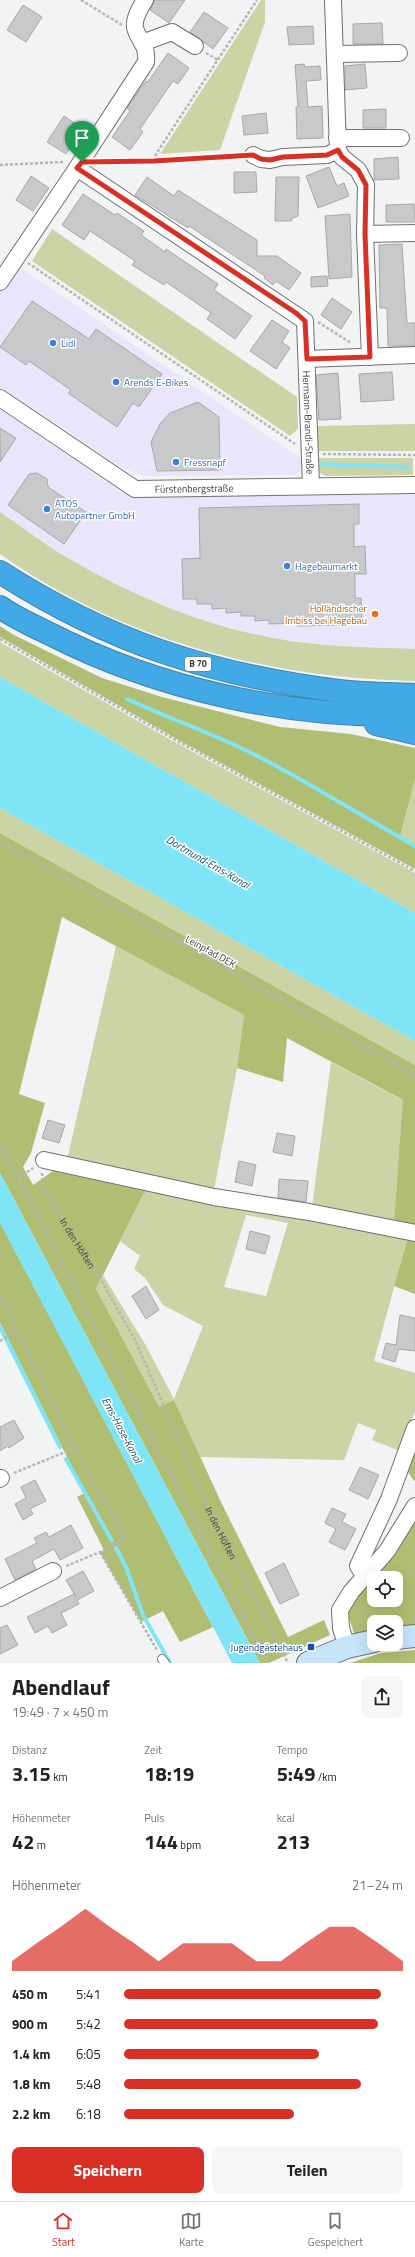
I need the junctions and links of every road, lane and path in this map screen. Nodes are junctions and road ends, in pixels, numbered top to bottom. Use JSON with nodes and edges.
{"nodes":[{"id":1,"x":81,"y":0,"type":"edge"},
{"id":2,"x":145,"y":0,"type":"edge"},
{"id":3,"x":257,"y":0,"type":"edge"},
{"id":4,"x":333,"y":0,"type":"edge"},
{"id":5,"x":139,"y":38,"type":"junction"},
{"id":6,"x":196,"y":46,"type":"dead end"},
{"id":7,"x":399,"y":53,"type":"dead end"},
{"id":8,"x":336,"y":54,"type":"junction"},
{"id":9,"x":401,"y":138,"type":"dead end"},
{"id":10,"x":337,"y":144,"type":"junction"},
{"id":11,"x":253,"y":155,"type":"joint"},
{"id":12,"x":154,"y":161,"type":"junction"},
{"id":13,"x":0,"y":165,"type":"edge"},
{"id":14,"x":79,"y":165,"type":"junction"},
{"id":15,"x":415,"y":233,"type":"edge"},
{"id":16,"x":365,"y":234,"type":"junction"},
{"id":17,"x":18,"y":256,"type":"junction"},
{"id":18,"x":0,"y":282,"type":"edge"},
{"id":19,"x":305,"y":321,"type":"junction"},
{"id":20,"x":415,"y":355,"type":"edge"},
{"id":21,"x":367,"y":357,"type":"junction"},
{"id":22,"x":307,"y":359,"type":"junction"},
{"id":23,"x":0,"y":398,"type":"edge"},
{"id":24,"x":310,"y":454,"type":"junction"},
{"id":25,"x":415,"y":455,"type":"edge"},
{"id":26,"x":415,"y":485,"type":"edge"},
{"id":27,"x":311,"y":486,"type":"junction"},
{"id":28,"x":0,"y":572,"type":"edge"},
{"id":29,"x":0,"y":607,"type":"edge"},
{"id":30,"x":0,"y":639,"type":"edge"},
{"id":31,"x":415,"y":695,"type":"edge"},
{"id":32,"x":230,"y":697,"type":"junction"},
{"id":33,"x":415,"y":715,"type":"edge"},
{"id":34,"x":415,"y":733,"type":"edge"},
{"id":35,"x":0,"y":841,"type":"edge"},
{"id":36,"x":415,"y":871,"type":"edge"},
{"id":37,"x":415,"y":1074,"type":"edge"},
{"id":38,"x":0,"y":1143,"type":"edge"},
{"id":39,"x":44,"y":1160,"type":"junction"},
{"id":40,"x":19,"y":1178,"type":"junction"},
{"id":41,"x":415,"y":1233,"type":"edge"},
{"id":42,"x":0,"y":1296,"type":"edge"},
{"id":43,"x":18,"y":1331,"type":"junction"},
{"id":44,"x":0,"y":1342,"type":"edge"},
{"id":45,"x":415,"y":1428,"type":"edge"},
{"id":46,"x":75,"y":1448,"type":"junction"},
{"id":47,"x":0,"y":1478,"type":"edge"},
{"id":48,"x":415,"y":1506,"type":"edge"},
{"id":49,"x":100,"y":1552,"type":"junction"},
{"id":50,"x":53,"y":1571,"type":"joint"},
{"id":51,"x":365,"y":1577,"type":"junction"},
{"id":52,"x":0,"y":1598,"type":"edge"},
{"id":53,"x":415,"y":1636,"type":"edge"},
{"id":54,"x":403,"y":1637,"type":"edge"},
{"id":55,"x":367,"y":1643,"type":"edge"},
{"id":56,"x":347,"y":1647,"type":"junction"},
{"id":57,"x":163,"y":1661,"type":"edge"},
{"id":58,"x":268,"y":1663,"type":"edge"},
{"id":59,"x":288,"y":1663,"type":"edge"},
{"id":60,"x":308,"y":1663,"type":"edge"}],
"edges":[{"from":1,"to":5,"type":"path"},
{"from":2,"to":5,"type":"street"},
{"from":3,"to":12,"type":"path"},
{"from":4,"to":8,"type":"street"},
{"from":5,"to":6,"type":"street"},
{"from":5,"to":14,"type":"street"},
{"from":7,"to":8,"type":"street"},
{"from":8,"to":10,"type":"street"},
{"from":9,"to":10,"type":"street"},
{"from":10,"to":11,"type":"street"},
{"from":10,"to":16,"type":"street"},
{"from":11,"to":12,"type":"path"},
{"from":12,"to":14,"type":"path"},
{"from":13,"to":14,"type":"path"},
{"from":14,"to":17,"type":"street"},
{"from":14,"to":19,"type":"street"},
{"from":15,"to":16,"type":"street"},
{"from":16,"to":21,"type":"street"},
{"from":17,"to":18,"type":"street"},
{"from":17,"to":24,"type":"path"},
{"from":19,"to":21,"type":"path"},
{"from":19,"to":22,"type":"street","name":"Hermann-Brandi-Straße"},
{"from":20,"to":21,"type":"street"},
{"from":21,"to":22,"type":"street"},
{"from":22,"to":24,"type":"street","name":"Hermann-Brandi-Straße"},
{"from":23,"to":27,"type":"street","name":"Fürstenbergstraße"},
{"from":24,"to":25,"type":"path"},
{"from":24,"to":27,"type":"street","name":"Hermann-Brandi-Straße"},
{"from":26,"to":27,"type":"street","name":"Fürstenbergstraße"},
{"from":28,"to":31,"type":"highway","number":"B 70"},
{"from":29,"to":32,"type":"highway","number":"B 70"},
{"from":30,"to":36,"type":"path"},
{"from":32,"to":33,"type":"highway","number":"B 70"},
{"from":32,"to":34,"type":"highway"},
{"from":35,"to":37,"type":"path","name":"Leinpfad DEK"},
{"from":38,"to":40,"type":"path"},
{"from":39,"to":40,"type":"path"},
{"from":39,"to":41,"type":"street"},
{"from":39,"to":59,"type":"path","name":"In den Höften"},
{"from":40,"to":58,"type":"path"},
{"from":42,"to":43,"type":"path"},
{"from":43,"to":44,"type":"path"},
{"from":43,"to":46,"type":"path"},
{"from":45,"to":51,"type":"street"},
{"from":46,"to":47,"type":"path"},
{"from":46,"to":49,"type":"path"},
{"from":48,"to":51,"type":"street"},
{"from":49,"to":50,"type":"path"},
{"from":49,"to":57,"type":"path"},
{"from":50,"to":52,"type":"street"},
{"from":51,"to":56,"type":"street"},
{"from":53,"to":54,"type":"street"},
{"from":55,"to":56,"type":"street"},
{"from":56,"to":60,"type":"street"}]}
